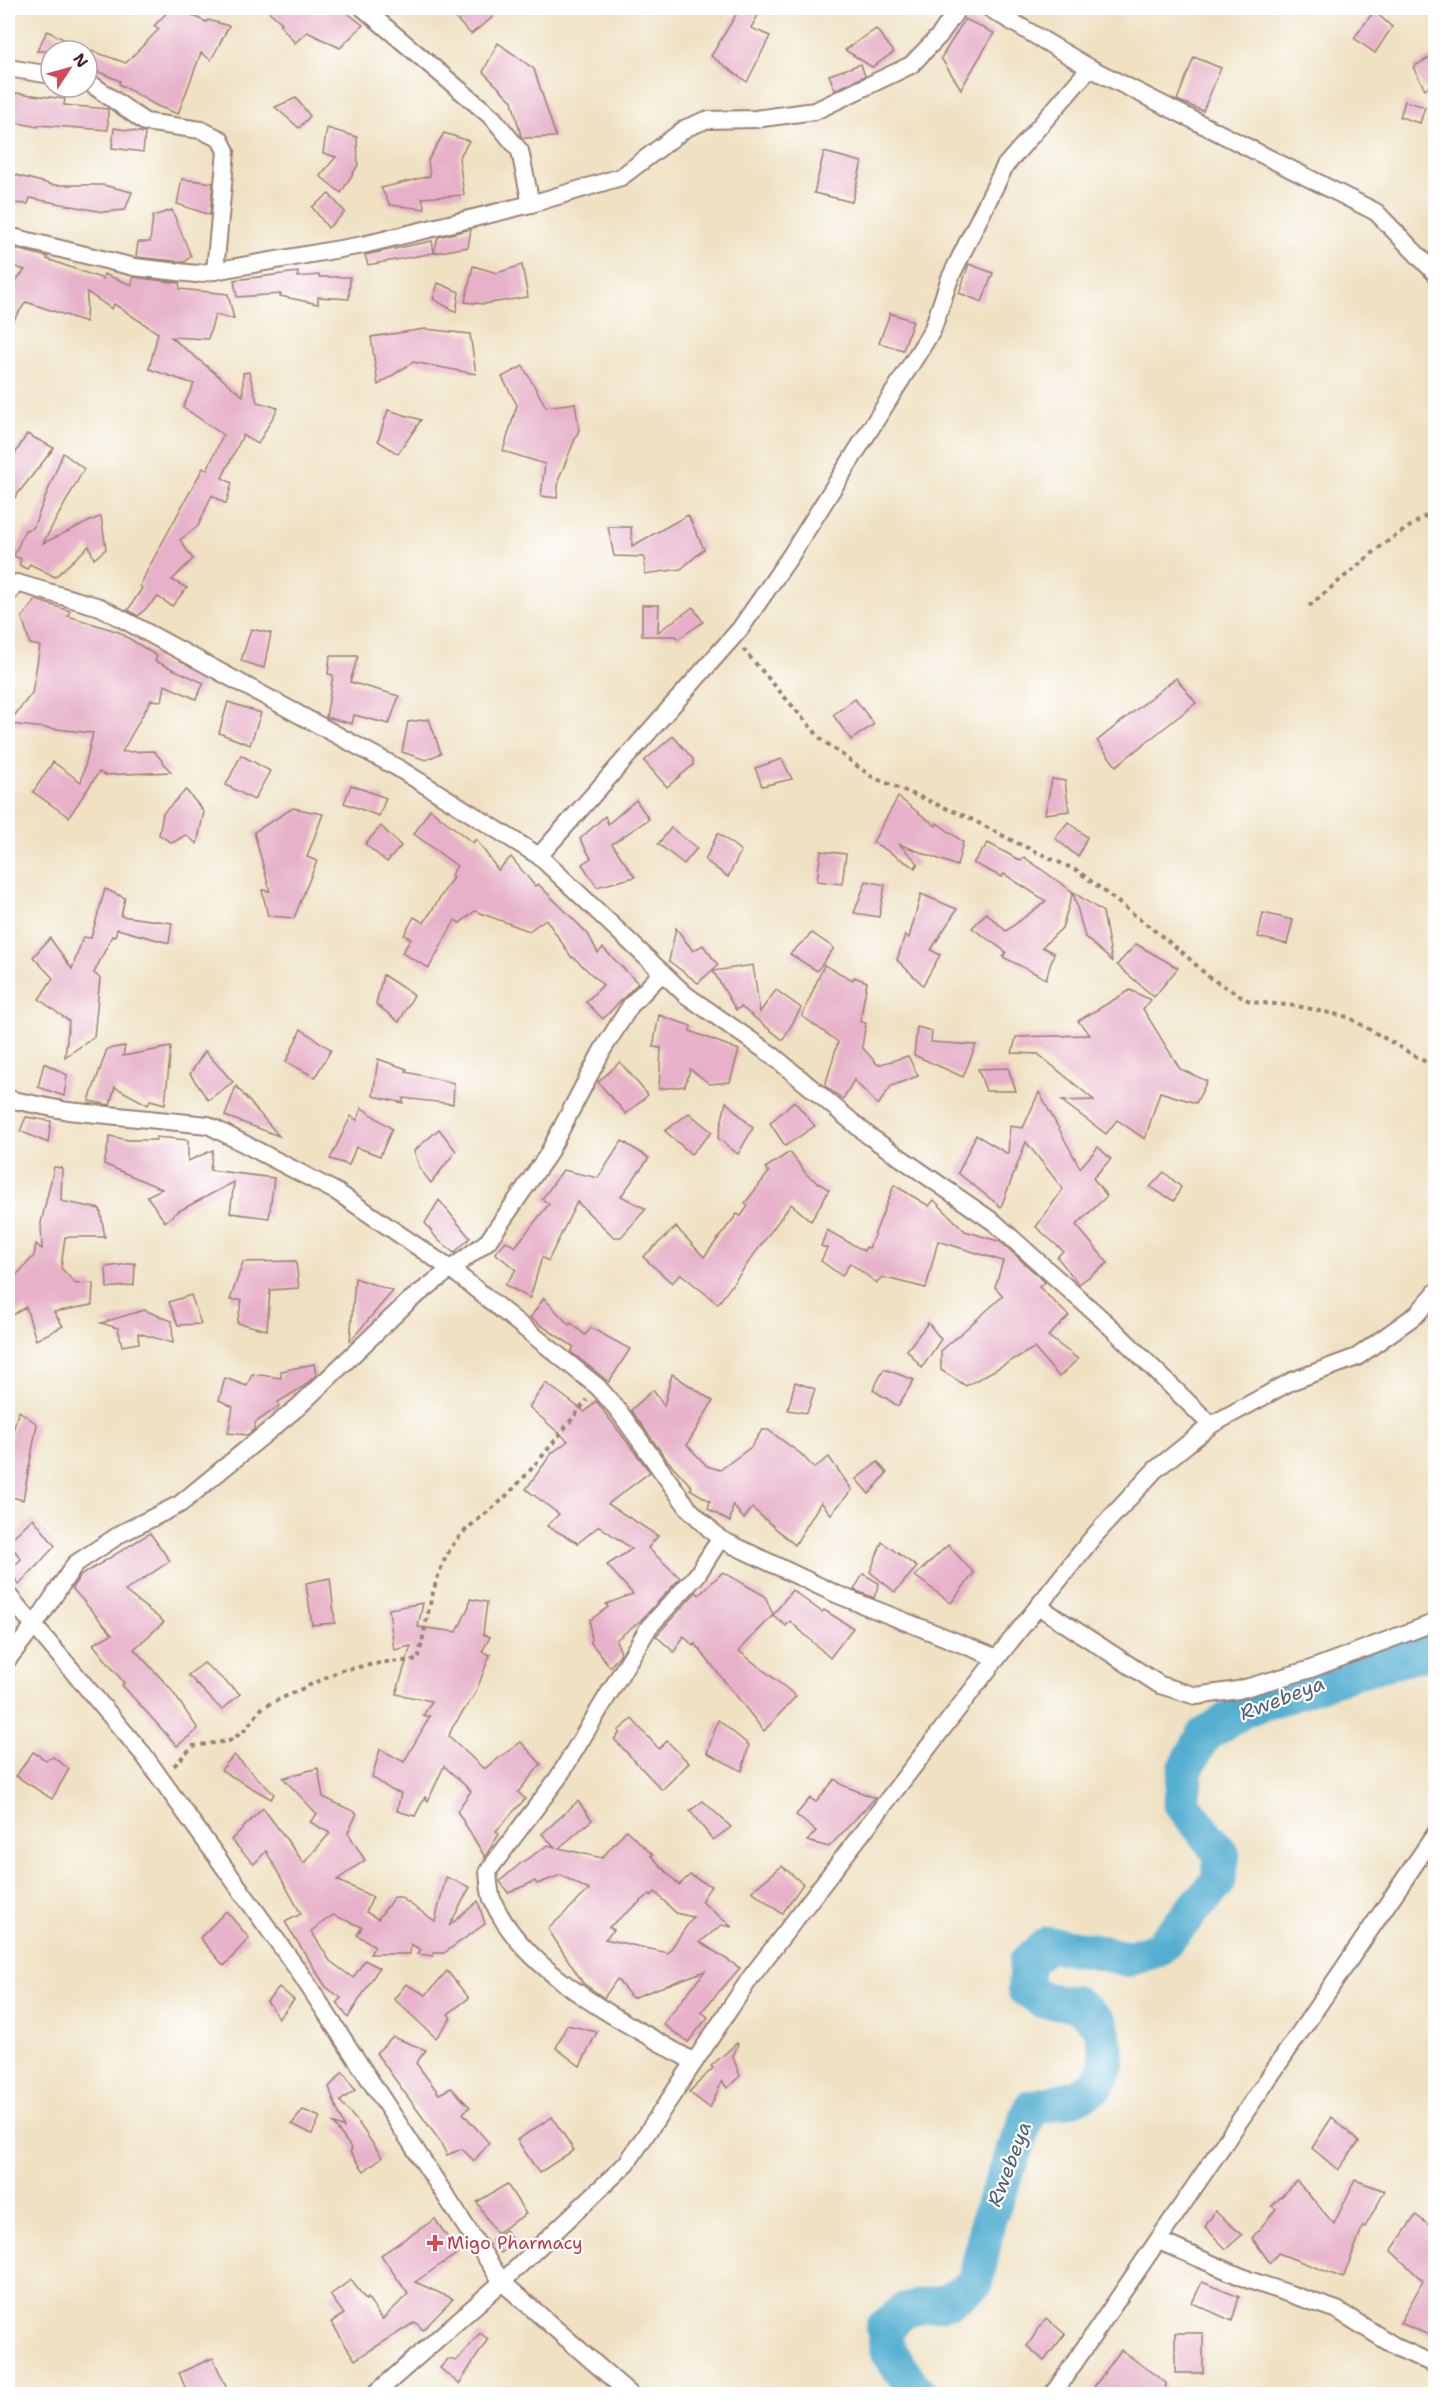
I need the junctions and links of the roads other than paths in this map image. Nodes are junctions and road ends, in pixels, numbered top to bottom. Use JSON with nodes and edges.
{"nodes":[{"id":1,"x":363,"y":8,"type":"edge"},
{"id":2,"x":958,"y":8,"type":"edge"},
{"id":3,"x":989,"y":8,"type":"edge"},
{"id":4,"x":8,"y":68,"type":"edge"},
{"id":5,"x":1090,"y":68,"type":"junction"},
{"id":6,"x":39,"y":73,"type":"edge"},
{"id":7,"x":99,"y":89,"type":"edge"},
{"id":8,"x":531,"y":204,"type":"junction"},
{"id":9,"x":8,"y":236,"type":"edge"},
{"id":10,"x":214,"y":271,"type":"junction"},
{"id":11,"x":1436,"y":274,"type":"edge"},
{"id":12,"x":8,"y":594,"type":"edge"},
{"id":13,"x":539,"y":856,"type":"junction"},
{"id":14,"x":662,"y":973,"type":"junction"},
{"id":15,"x":8,"y":1099,"type":"edge"},
{"id":16,"x":452,"y":1270,"type":"junction"},
{"id":17,"x":1436,"y":1292,"type":"edge"},
{"id":18,"x":1211,"y":1425,"type":"junction"},
{"id":19,"x":720,"y":1539,"type":"junction"},
{"id":20,"x":8,"y":1595,"type":"edge"},
{"id":21,"x":1038,"y":1606,"type":"junction"},
{"id":22,"x":1436,"y":1622,"type":"edge"},
{"id":23,"x":34,"y":1626,"type":"junction"},
{"id":24,"x":997,"y":1658,"type":"junction"},
{"id":25,"x":8,"y":1659,"type":"edge"},
{"id":26,"x":1436,"y":1833,"type":"edge"},
{"id":27,"x":694,"y":2062,"type":"junction"},
{"id":28,"x":1159,"y":2241,"type":"junction"},
{"id":29,"x":502,"y":2282,"type":"junction"},
{"id":30,"x":1436,"y":2365,"type":"edge"},
{"id":31,"x":375,"y":2394,"type":"edge"},
{"id":32,"x":630,"y":2394,"type":"edge"},
{"id":33,"x":1053,"y":2394,"type":"edge"}],
"edges":[{"from":1,"to":8,"type":"street"},
{"from":2,"to":8,"type":"street"},
{"from":3,"to":5,"type":"street"},
{"from":4,"to":6,"type":"street"},
{"from":5,"to":11,"type":"street"},
{"from":5,"to":13,"type":"street"},
{"from":7,"to":10,"type":"street"},
{"from":8,"to":10,"type":"street"},
{"from":9,"to":10,"type":"street"},
{"from":12,"to":13,"type":"street"},
{"from":13,"to":14,"type":"street"},
{"from":14,"to":16,"type":"street"},
{"from":14,"to":18,"type":"street"},
{"from":15,"to":16,"type":"street"},
{"from":16,"to":19,"type":"street"},
{"from":16,"to":23,"type":"street"},
{"from":17,"to":18,"type":"street"},
{"from":18,"to":21,"type":"street"},
{"from":19,"to":24,"type":"street"},
{"from":19,"to":27,"type":"street"},
{"from":20,"to":23,"type":"street"},
{"from":21,"to":22,"type":"street"},
{"from":21,"to":24,"type":"street"},
{"from":23,"to":25,"type":"street"},
{"from":23,"to":29,"type":"street"},
{"from":24,"to":27,"type":"street"},
{"from":26,"to":28,"type":"street"},
{"from":27,"to":29,"type":"street"},
{"from":28,"to":30,"type":"street"},
{"from":28,"to":33,"type":"street"},
{"from":29,"to":31,"type":"street"},
{"from":29,"to":32,"type":"street"}]}
